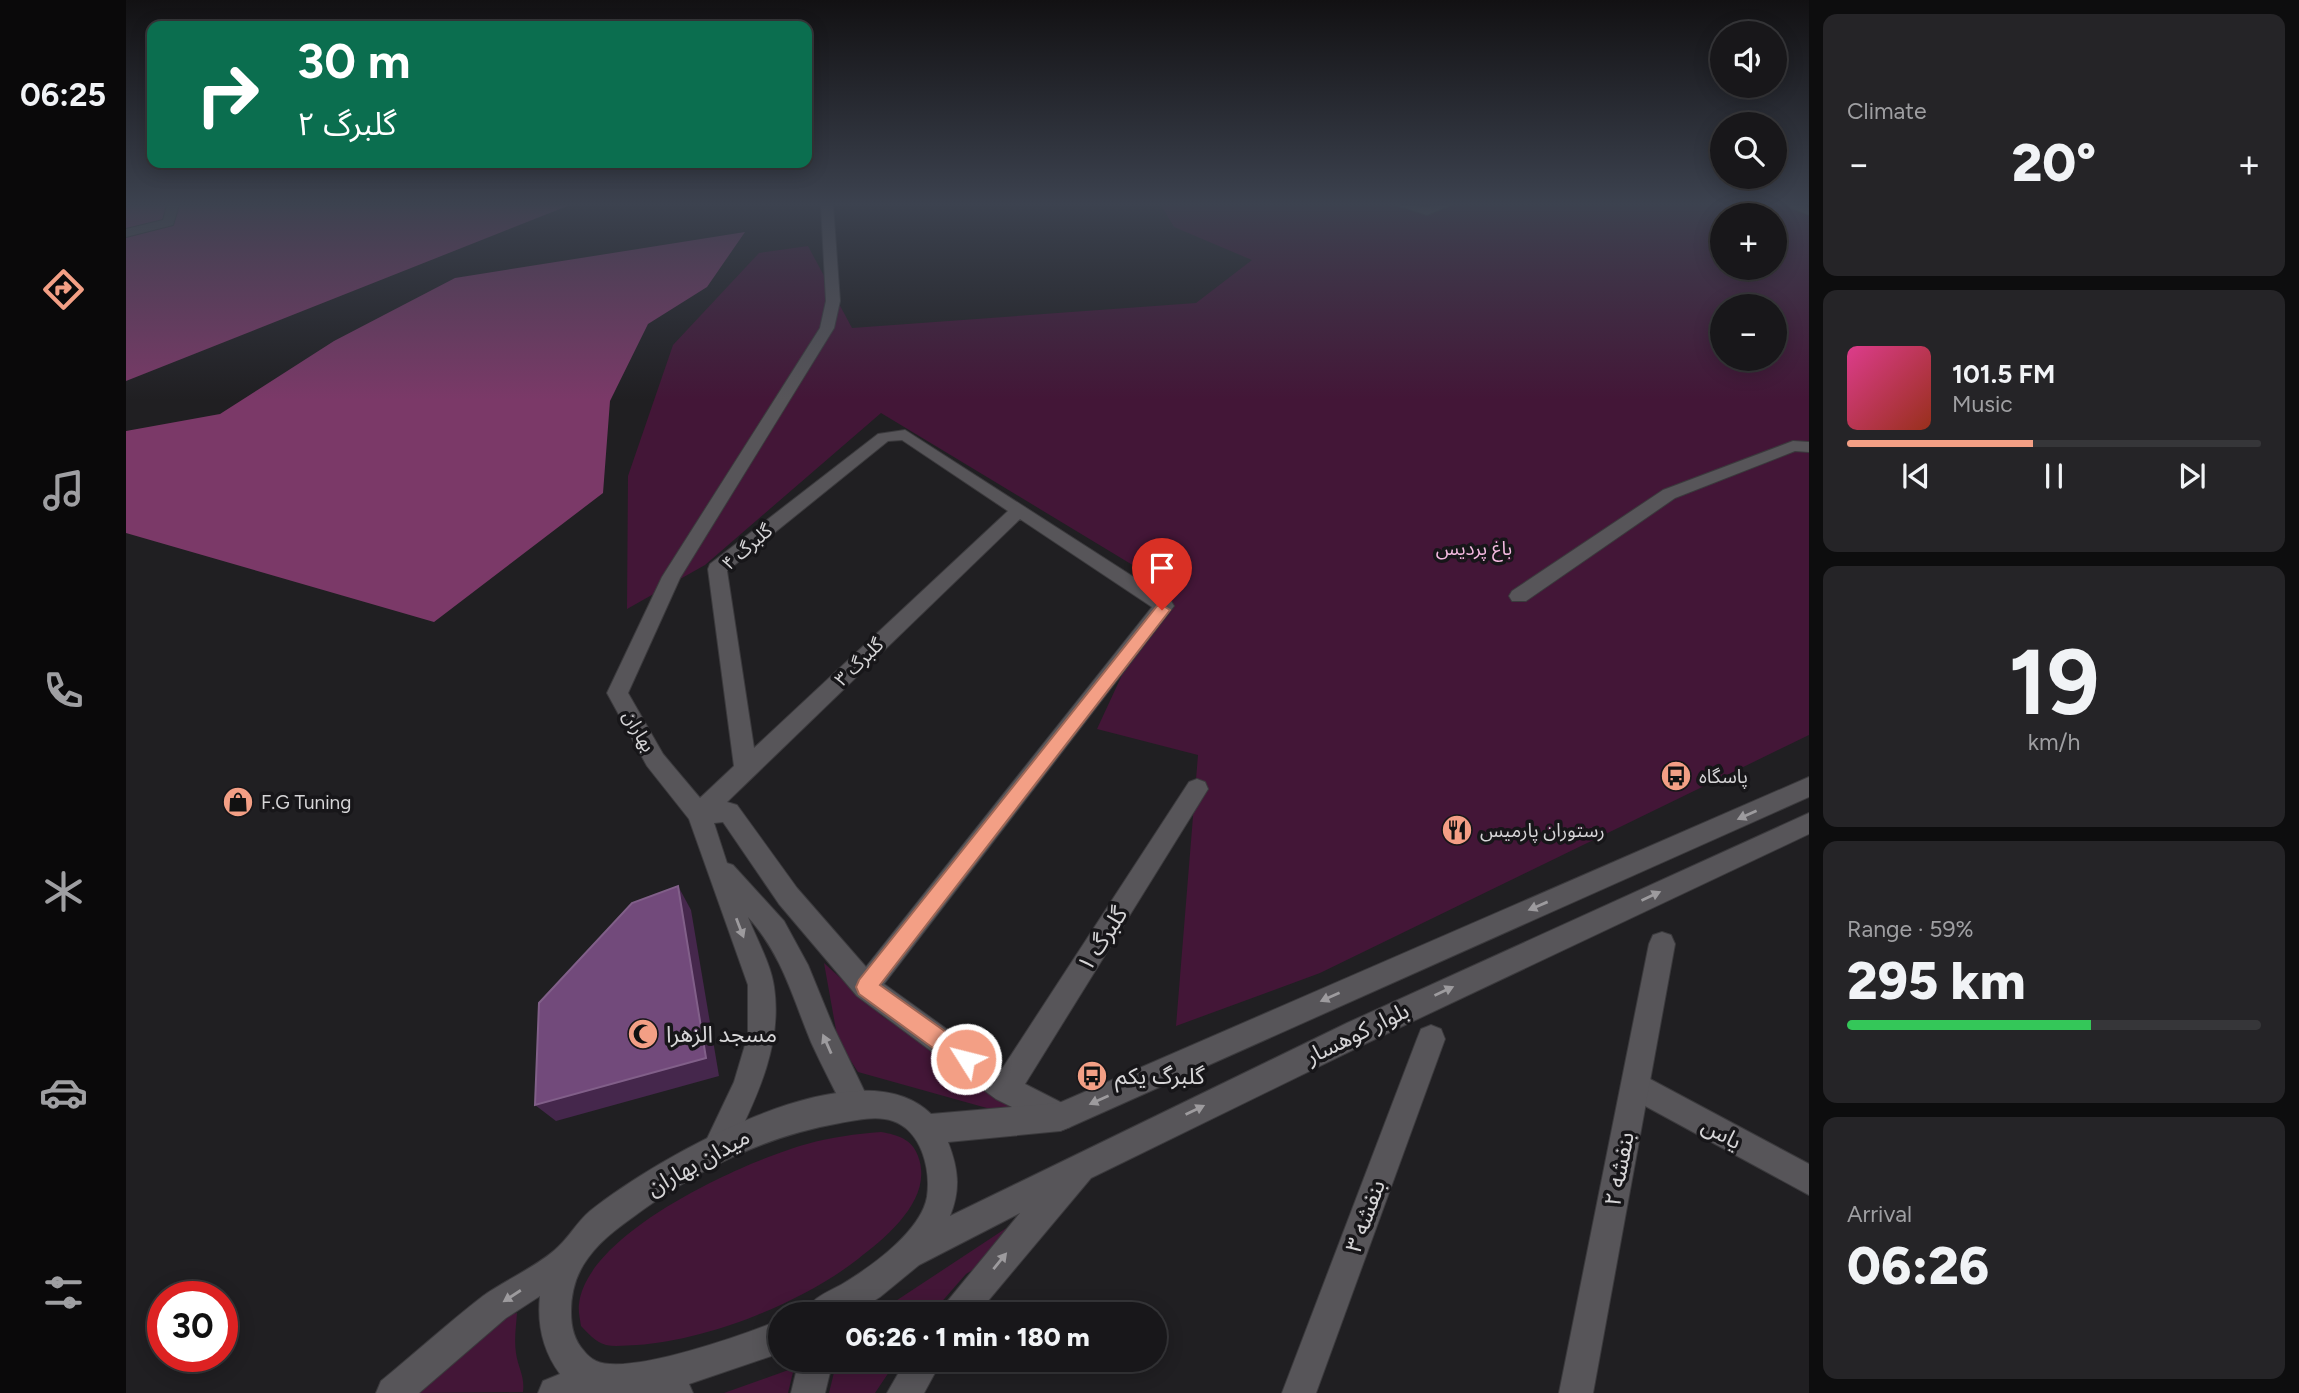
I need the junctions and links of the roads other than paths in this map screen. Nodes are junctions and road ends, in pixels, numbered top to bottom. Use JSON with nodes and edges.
{"nodes":[{"id":1,"x":830,"y":270,"type":"edge"},
{"id":2,"x":1809,"y":447,"type":"edge"},
{"id":3,"x":1019,"y":510,"type":"junction"},
{"id":4,"x":1519,"y":596,"type":"dead end"},
{"id":5,"x":746,"y":769,"type":"junction"},
{"id":6,"x":1809,"y":787,"type":"edge"},
{"id":7,"x":1197,"y":789,"type":"dead end"},
{"id":8,"x":699,"y":814,"type":"junction"},
{"id":9,"x":1809,"y":822,"type":"edge"},
{"id":10,"x":715,"y":864,"type":"junction"},
{"id":11,"x":1662,"y":944,"type":"dead end"},
{"id":12,"x":866,"y":987,"type":"junction"},
{"id":13,"x":1431,"y":1039,"type":"dead end"},
{"id":14,"x":1635,"y":1085,"type":"junction"},
{"id":15,"x":1006,"y":1089,"type":"junction"},
{"id":16,"x":857,"y":1105,"type":"junction"},
{"id":17,"x":1060,"y":1117,"type":"junction"},
{"id":18,"x":927,"y":1129,"type":"junction"},
{"id":19,"x":719,"y":1145,"type":"junction"},
{"id":20,"x":1089,"y":1161,"type":"junction"},
{"id":21,"x":1809,"y":1180,"type":"edge"},
{"id":22,"x":909,"y":1254,"type":"junction"},
{"id":23,"x":569,"y":1258,"type":"junction"},
{"id":24,"x":844,"y":1302,"type":"edge"},
{"id":25,"x":967,"y":1302,"type":"edge"},
{"id":26,"x":768,"y":1340,"type":"edge"},
{"id":27,"x":813,"y":1372,"type":"edge"},
{"id":28,"x":917,"y":1372,"type":"edge"},
{"id":29,"x":635,"y":1378,"type":"junction"},
{"id":30,"x":597,"y":1380,"type":"junction"},
{"id":31,"x":393,"y":1393,"type":"edge"},
{"id":32,"x":555,"y":1393,"type":"edge"},
{"id":33,"x":676,"y":1393,"type":"edge"},
{"id":34,"x":808,"y":1393,"type":"edge"},
{"id":35,"x":904,"y":1393,"type":"edge"},
{"id":36,"x":1299,"y":1393,"type":"edge"},
{"id":37,"x":1576,"y":1393,"type":"edge"}],
"edges":[{"from":1,"to":8,"type":"street","name":"بهاران"},
{"from":2,"to":4,"type":"street"},
{"from":3,"to":5,"type":"street","name":"گلبرگ ۳"},
{"from":3,"to":5,"type":"street","name":"گلبرگ ۴"},
{"from":3,"to":12,"type":"street"},
{"from":5,"to":8,"type":"street","name":"گلبرگ ۳"},
{"from":6,"to":17,"type":"street","name":"بلوار کوهسار","one_way":true},
{"from":7,"to":15,"type":"street","name":"گلبرگ ۱"},
{"from":8,"to":10,"type":"street"},
{"from":8,"to":12,"type":"street"},
{"from":20,"to":9,"type":"street","name":"بلوار کوهسار","one_way":true},
{"from":16,"to":10,"type":"street","one_way":true},
{"from":10,"to":19,"type":"street","one_way":true},
{"from":11,"to":14,"type":"street","name":"بنفشه ۲"},
{"from":12,"to":15,"type":"street"},
{"from":13,"to":36,"type":"street","name":"بنفشه ۳"},
{"from":14,"to":21,"type":"street","name":"یاس"},
{"from":14,"to":37,"type":"street","name":"بنفشه ۲"},
{"from":15,"to":17,"type":"street"},
{"from":16,"to":18,"type":"street","name":"میدان بهاران"},
{"from":16,"to":19,"type":"street","name":"میدان بهاران"},
{"from":17,"to":18,"type":"street","name":"بلوار کوهسار"},
{"from":18,"to":22,"type":"street"},
{"from":19,"to":23,"type":"street","name":"میدان بهاران"},
{"from":20,"to":22,"type":"street","name":"بلوار کوهسار"},
{"from":25,"to":20,"type":"street","one_way":true},
{"from":22,"to":24,"type":"street"},
{"from":23,"to":30,"type":"street","name":"میدان بهاران"},
{"from":23,"to":31,"type":"street","one_way":true},
{"from":26,"to":29,"type":"street"},
{"from":27,"to":34,"type":"street"},
{"from":28,"to":35,"type":"street"},
{"from":29,"to":30,"type":"street"},
{"from":29,"to":33,"type":"street"},
{"from":30,"to":32,"type":"street"}]}
